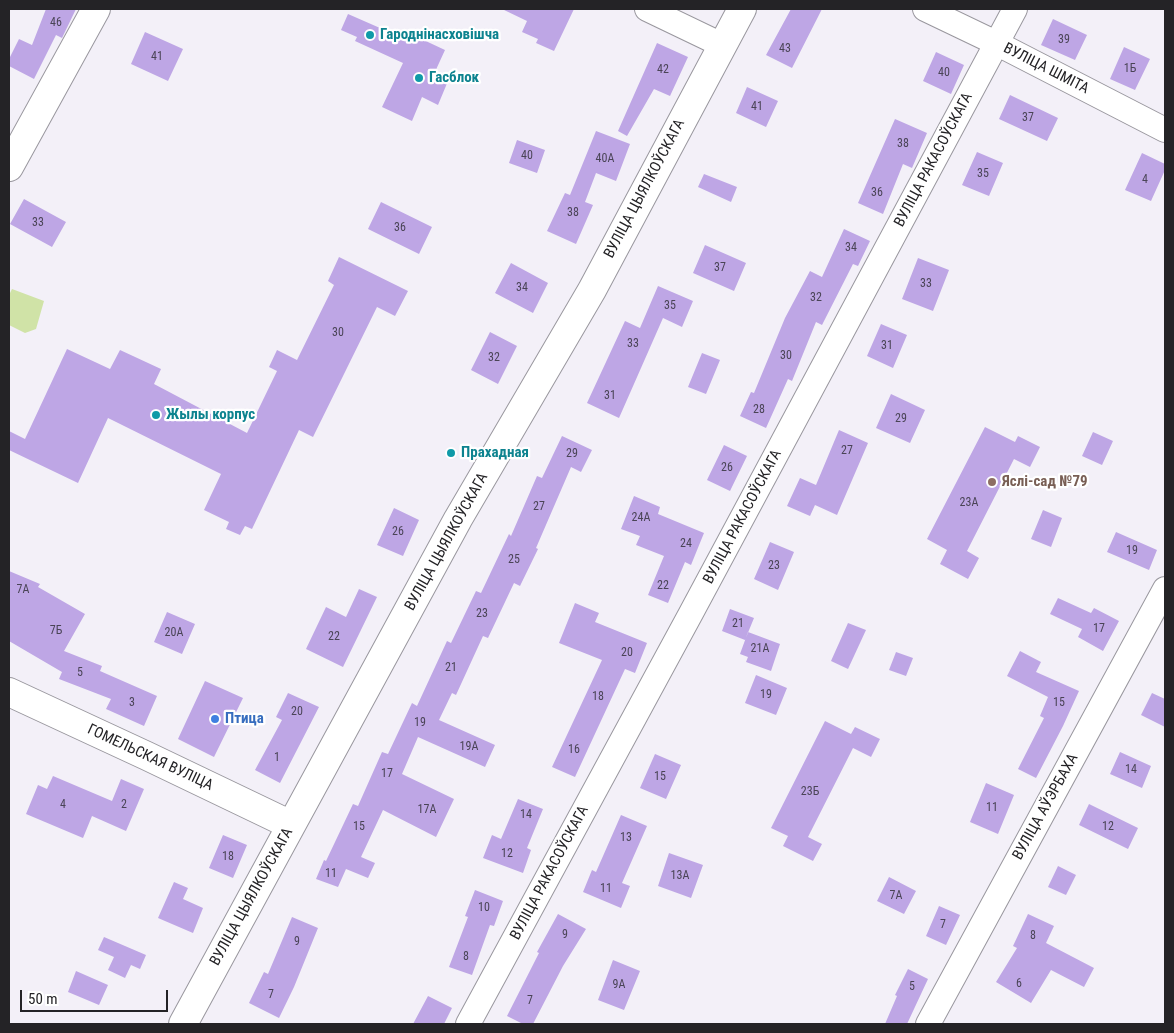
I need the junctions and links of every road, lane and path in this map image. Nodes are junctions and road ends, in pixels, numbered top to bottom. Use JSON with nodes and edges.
{"nodes":[{"id":1,"x":96,"y":9,"type":"edge"},
{"id":2,"x":647,"y":9,"type":"edge"},
{"id":3,"x":742,"y":9,"type":"edge"},
{"id":4,"x":925,"y":9,"type":"edge"},
{"id":5,"x":1015,"y":9,"type":"edge"},
{"id":6,"x":996,"y":43,"type":"junction"},
{"id":7,"x":722,"y":45,"type":"junction"},
{"id":8,"x":1165,"y":130,"type":"edge"},
{"id":9,"x":9,"y":167,"type":"edge"},
{"id":10,"x":1165,"y":589,"type":"edge"},
{"id":11,"x":9,"y":692,"type":"edge"},
{"id":12,"x":291,"y":826,"type":"junction"},
{"id":13,"x":182,"y":1024,"type":"edge"},
{"id":14,"x":468,"y":1024,"type":"edge"},
{"id":15,"x":928,"y":1024,"type":"edge"}],
"edges":[{"from":1,"to":9,"type":"street"},
{"from":2,"to":7,"type":"street"},
{"from":3,"to":7,"type":"street","name":"ВУЛІЦА ЦЫЯЛКОЎСКАГА"},
{"from":4,"to":6,"type":"street","name":"ВУЛІЦА ШМІТА"},
{"from":5,"to":6,"type":"street","name":"ВУЛІЦА РАКАСОЎСКАГА"},
{"from":6,"to":8,"type":"street","name":"ВУЛІЦА ШМІТА"},
{"from":6,"to":14,"type":"street","name":"ВУЛІЦА РАКАСОЎСКАГА"},
{"from":7,"to":12,"type":"street","name":"ВУЛІЦА ЦЫЯЛКОЎСКАГА"},
{"from":10,"to":15,"type":"street","name":"ВУЛІЦА АЎЭРБАХА"},
{"from":11,"to":12,"type":"street","name":"ГОМЕЛЬСКАЯ ВУЛІЦА"},
{"from":12,"to":13,"type":"street","name":"ВУЛІЦА ЦЫЯЛКОЎСКАГА"}]}
